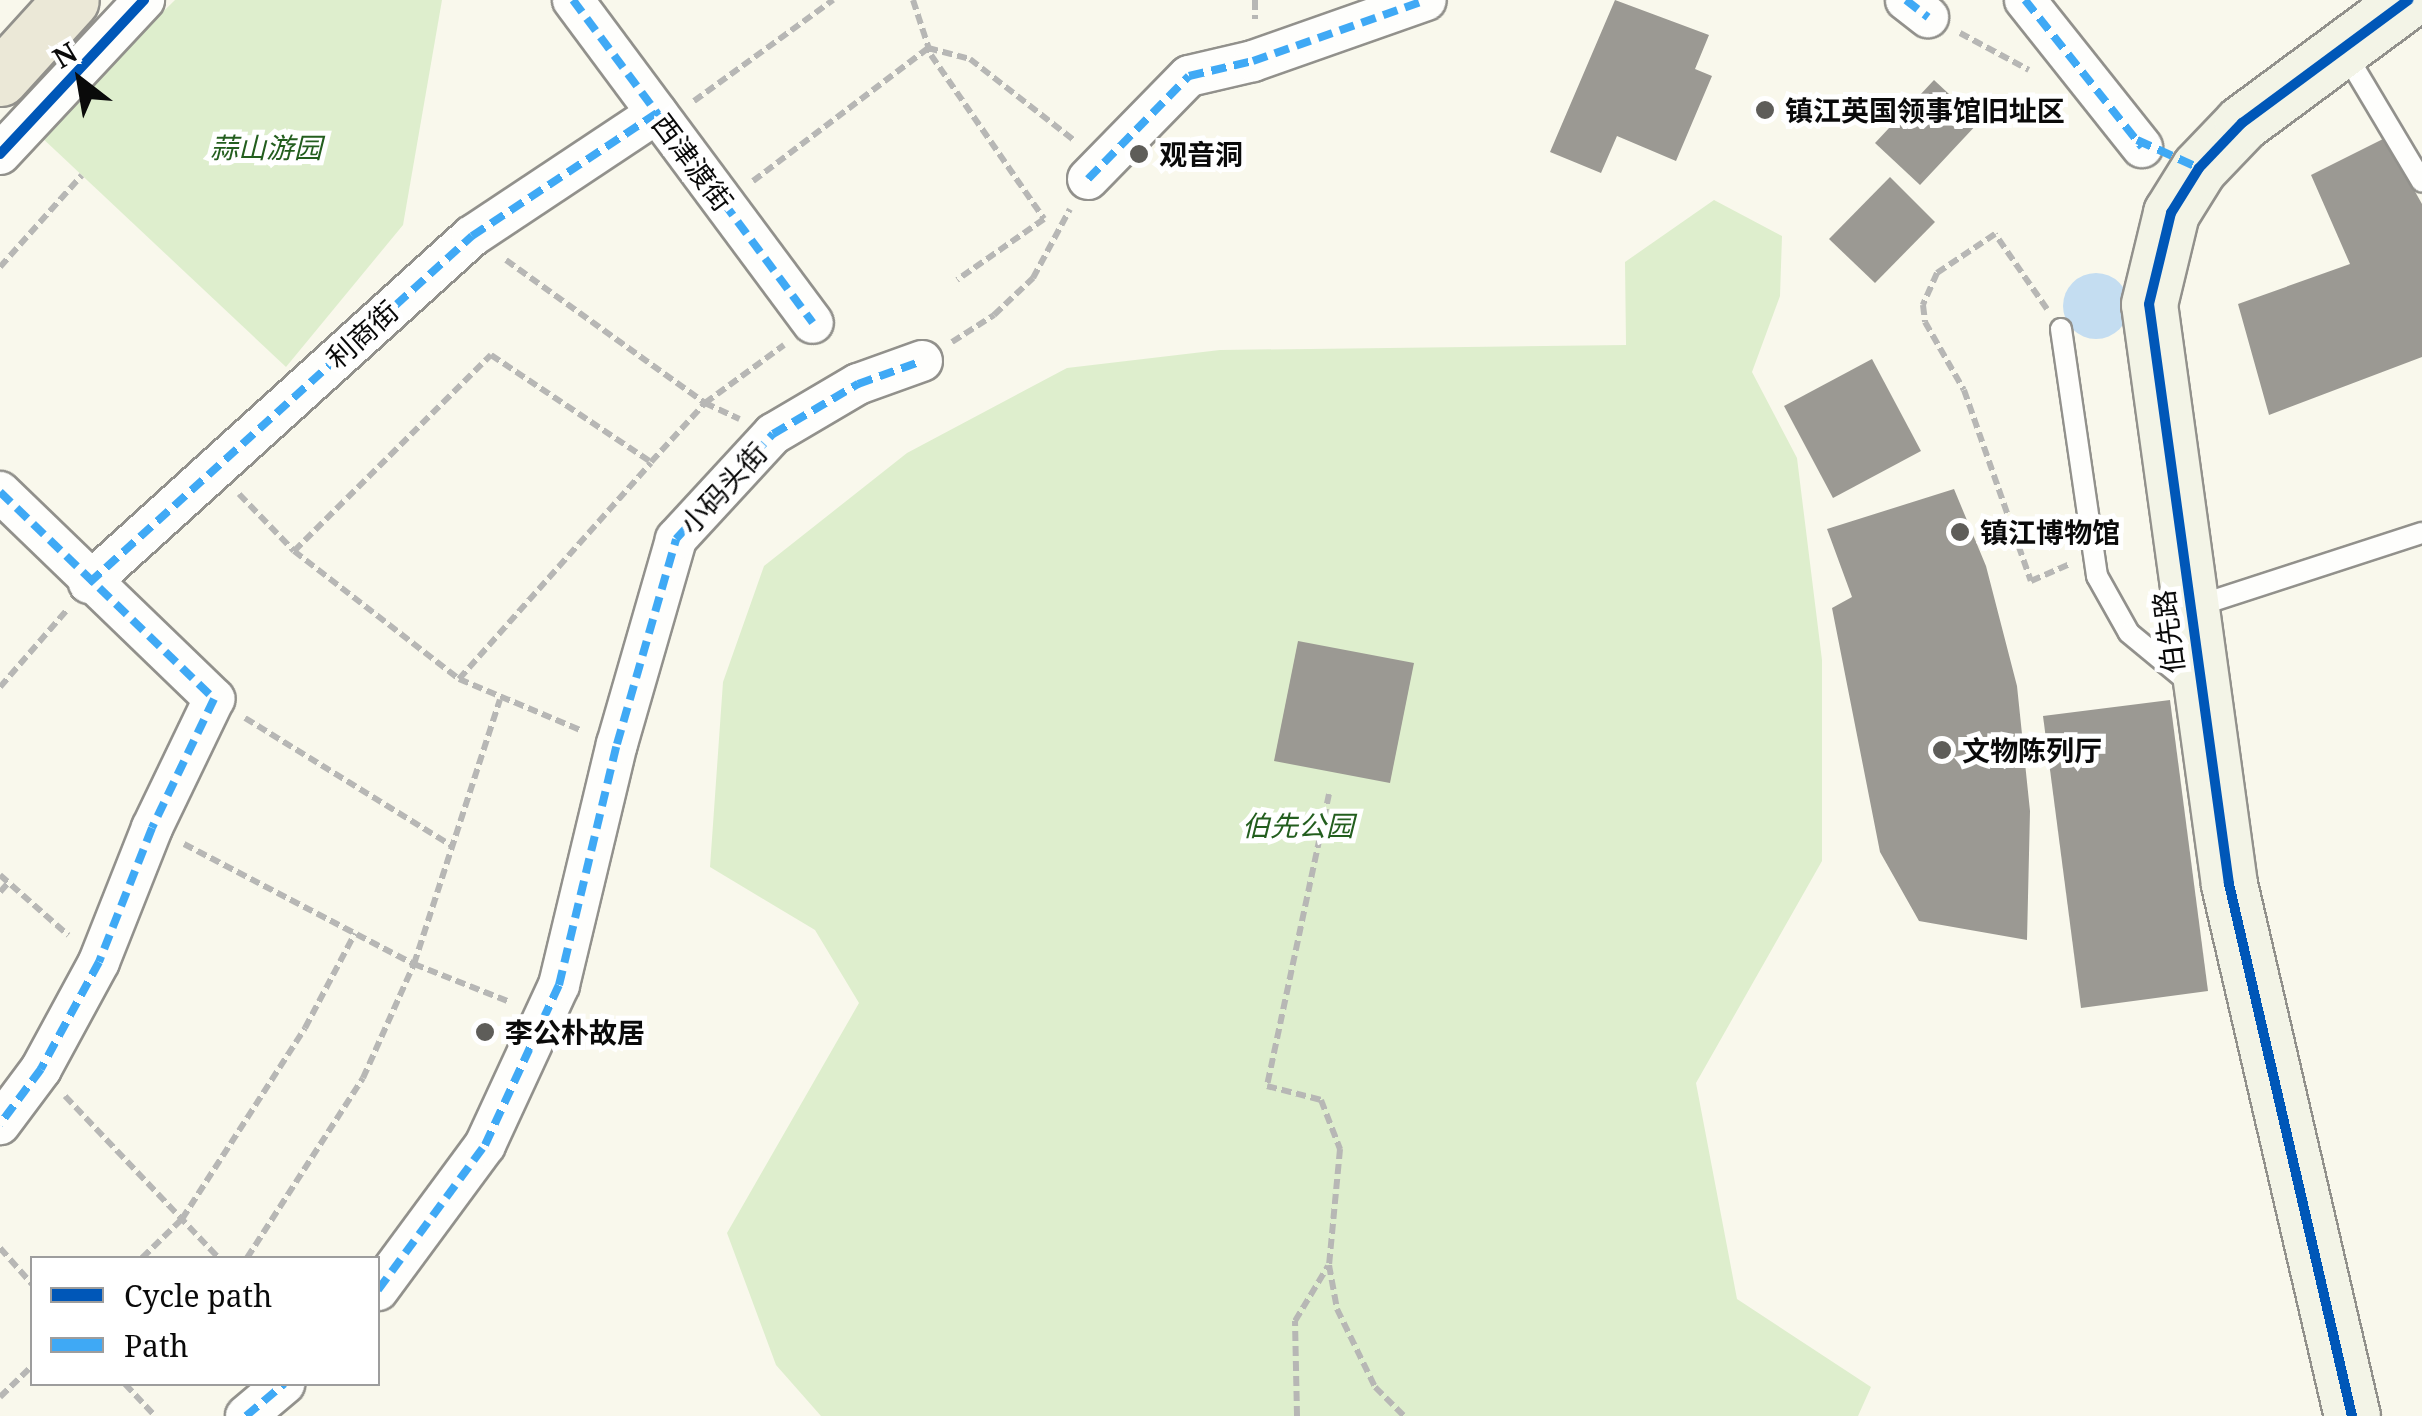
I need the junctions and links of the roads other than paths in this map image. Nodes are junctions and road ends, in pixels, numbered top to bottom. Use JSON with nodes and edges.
{"nodes":[{"id":1,"x":19,"y":0,"type":"edge"},
{"id":2,"x":72,"y":0,"type":"edge"},
{"id":3,"x":144,"y":0,"type":"edge"},
{"id":4,"x":573,"y":0,"type":"edge"},
{"id":5,"x":1426,"y":0,"type":"edge"},
{"id":6,"x":2026,"y":0,"type":"edge"},
{"id":7,"x":2408,"y":0,"type":"edge"},
{"id":8,"x":0,"y":22,"type":"edge"},
{"id":9,"x":2342,"y":49,"type":"junction"},
{"id":10,"x":0,"y":78,"type":"edge"},
{"id":11,"x":656,"y":113,"type":"junction"},
{"id":12,"x":0,"y":154,"type":"edge"},
{"id":13,"x":2199,"y":168,"type":"junction"},
{"id":14,"x":1099,"y":169,"type":"road end"},
{"id":15,"x":2422,"y":182,"type":"edge"},
{"id":16,"x":813,"y":323,"type":"road end"},
{"id":17,"x":2061,"y":329,"type":"road end"},
{"id":18,"x":922,"y":362,"type":"road end"},
{"id":19,"x":0,"y":492,"type":"edge"},
{"id":20,"x":2422,"y":533,"type":"edge"},
{"id":21,"x":89,"y":583,"type":"junction"},
{"id":22,"x":2188,"y":609,"type":"junction"},
{"id":23,"x":2198,"y":690,"type":"junction"},
{"id":24,"x":0,"y":1124,"type":"edge"},
{"id":25,"x":380,"y":1287,"type":"edge"},
{"id":26,"x":282,"y":1386,"type":"edge"},
{"id":27,"x":246,"y":1416,"type":"edge"},
{"id":28,"x":2352,"y":1416,"type":"edge"}],
"edges":[{"from":1,"to":8,"type":"main road"},
{"from":2,"to":10,"type":"main road"},
{"from":3,"to":12,"type":"street"},
{"from":4,"to":11,"type":"street","name":"西津渡街"},
{"from":5,"to":14,"type":"street"},
{"from":6,"to":13,"type":"street"},
{"from":7,"to":9,"type":"street","name":"伯先路"},
{"from":9,"to":13,"type":"street","name":"伯先路"},
{"from":9,"to":15,"type":"lane"},
{"from":11,"to":16,"type":"street","name":"西津渡街"},
{"from":11,"to":21,"type":"street","name":"利商街"},
{"from":13,"to":22,"type":"street","name":"伯先路"},
{"from":17,"to":23,"type":"lane"},
{"from":18,"to":25,"type":"street","name":"小码头街"},
{"from":19,"to":21,"type":"street"},
{"from":20,"to":22,"type":"lane"},
{"from":21,"to":24,"type":"street"},
{"from":22,"to":23,"type":"street","name":"伯先路"},
{"from":23,"to":28,"type":"street","name":"伯先路"},
{"from":26,"to":27,"type":"street"}]}
